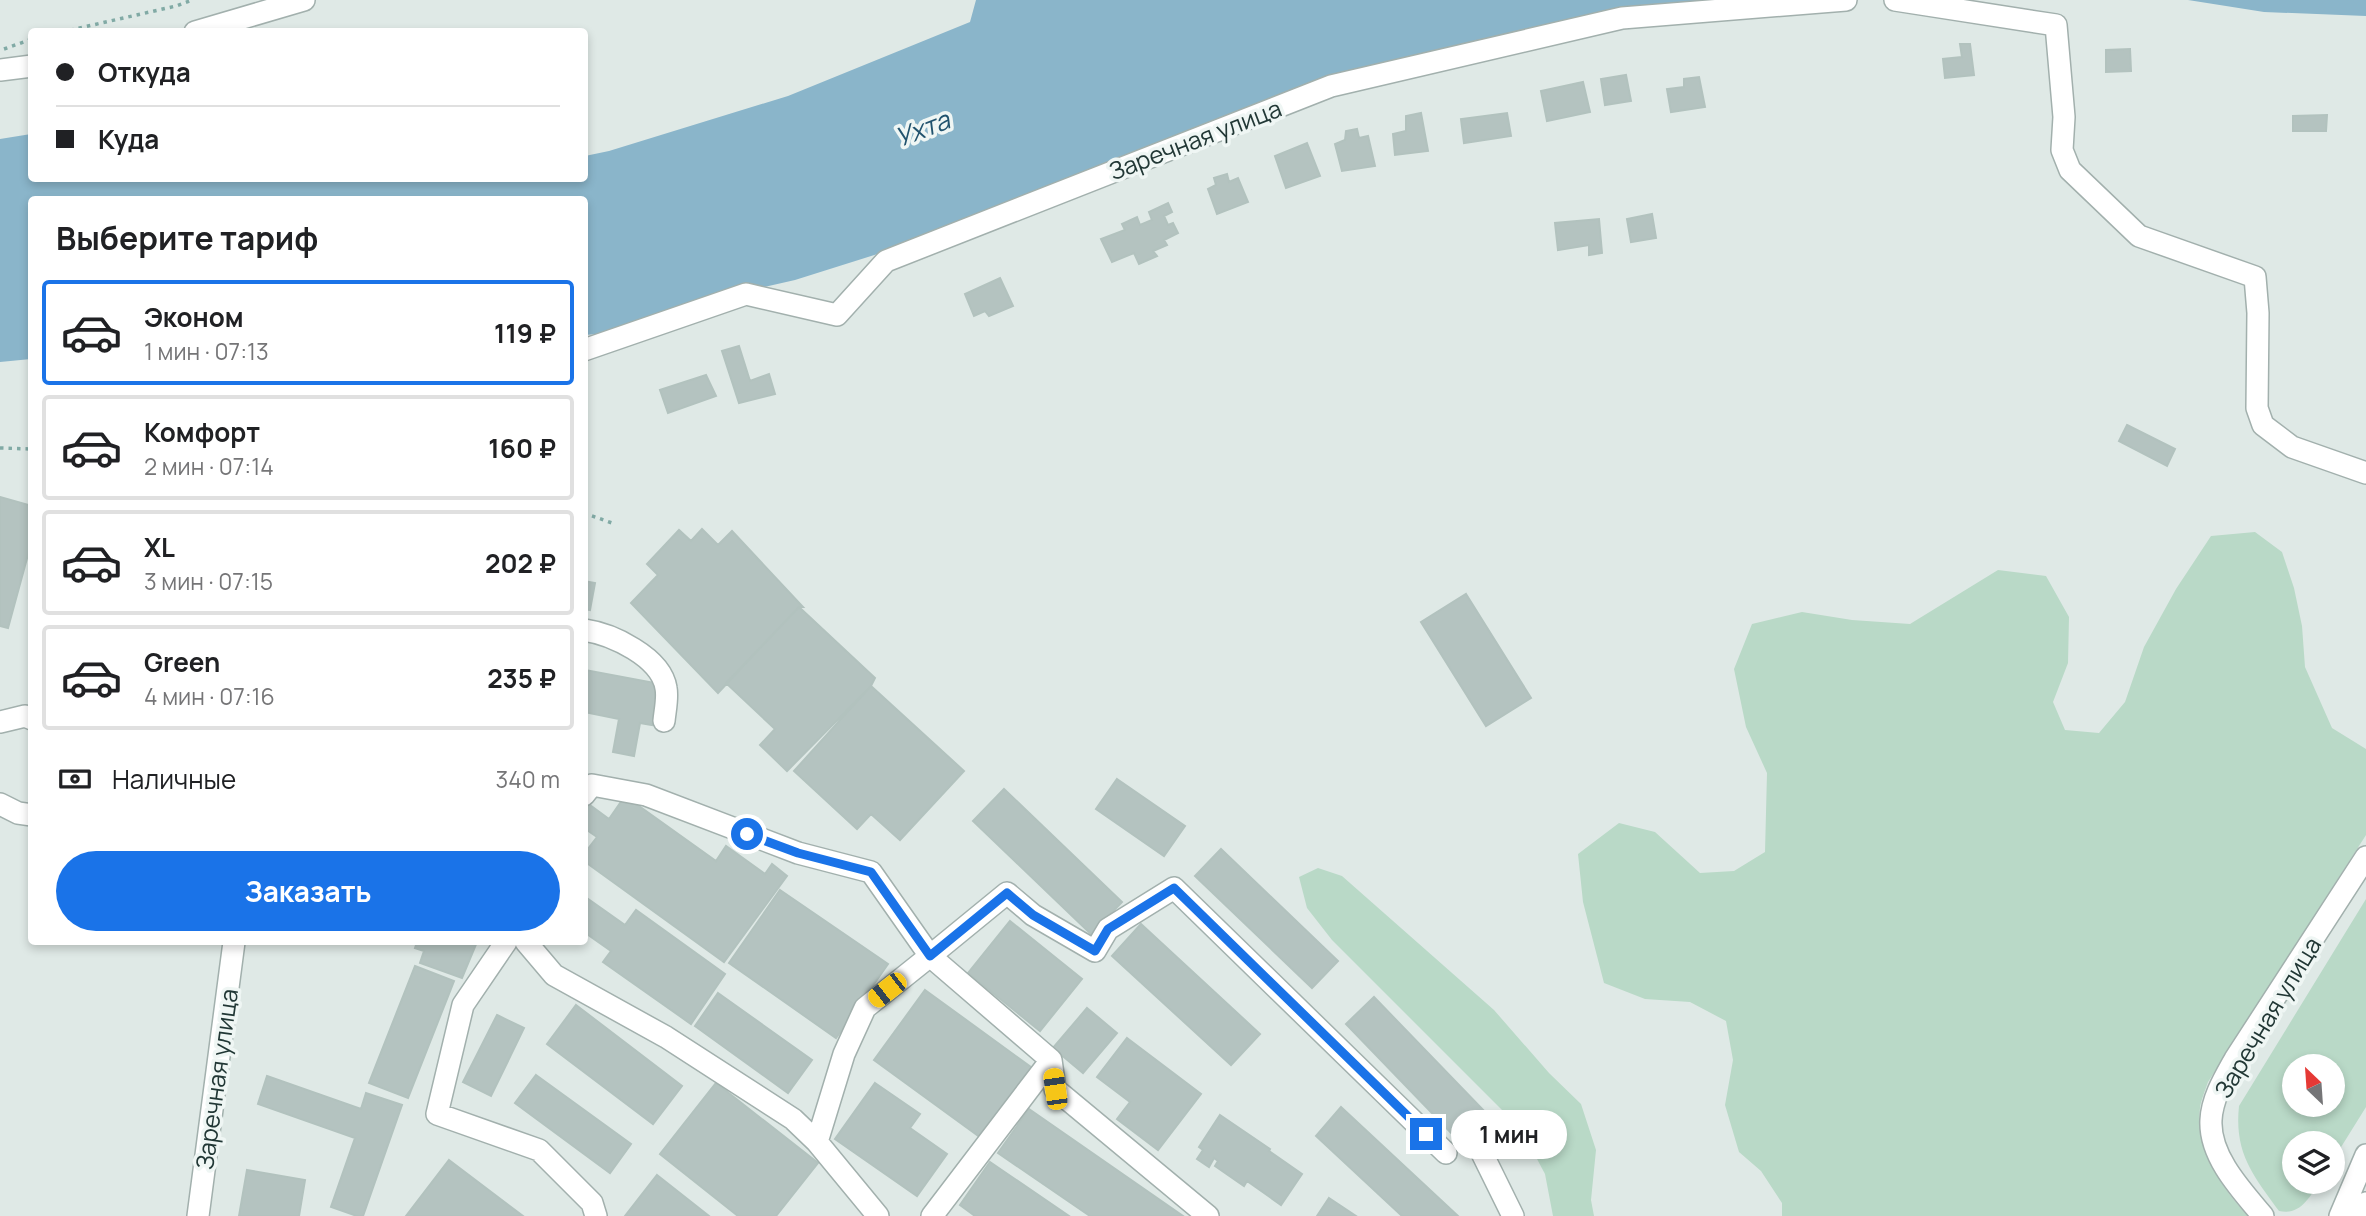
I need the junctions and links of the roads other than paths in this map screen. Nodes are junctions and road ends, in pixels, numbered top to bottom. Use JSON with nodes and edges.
{"nodes":[{"id":1,"x":304,"y":0,"type":"edge"},
{"id":2,"x":1846,"y":0,"type":"edge"},
{"id":3,"x":1895,"y":0,"type":"edge"},
{"id":4,"x":209,"y":28,"type":"edge"},
{"id":5,"x":28,"y":66,"type":"edge"},
{"id":6,"x":0,"y":70,"type":"edge"},
{"id":7,"x":588,"y":349,"type":"edge"},
{"id":8,"x":2366,"y":473,"type":"edge"},
{"id":9,"x":588,"y":631,"type":"edge"},
{"id":10,"x":28,"y":717,"type":"edge"},
{"id":11,"x":664,"y":721,"type":"dead end"},
{"id":12,"x":0,"y":722,"type":"edge"},
{"id":13,"x":588,"y":790,"type":"edge"},
{"id":14,"x":0,"y":804,"type":"edge"},
{"id":15,"x":28,"y":814,"type":"edge"},
{"id":16,"x":2366,"y":858,"type":"edge"},
{"id":17,"x":234,"y":945,"type":"edge"},
{"id":18,"x":504,"y":945,"type":"edge"},
{"id":19,"x":529,"y":945,"type":"edge"},
{"id":20,"x":930,"y":956,"type":"junction"},
{"id":21,"x":1051,"y":1060,"type":"junction"},
{"id":22,"x":817,"y":1142,"type":"junction"},
{"id":23,"x":1478,"y":1146,"type":"dead end"},
{"id":24,"x":1446,"y":1153,"type":"dead end"},
{"id":25,"x":2366,"y":1155,"type":"edge"},
{"id":26,"x":2361,"y":1181,"type":"edge"},
{"id":27,"x":2366,"y":1203,"type":"edge"},
{"id":28,"x":198,"y":1216,"type":"edge"},
{"id":29,"x":596,"y":1216,"type":"edge"},
{"id":30,"x":878,"y":1216,"type":"edge"},
{"id":31,"x":932,"y":1216,"type":"edge"},
{"id":32,"x":1208,"y":1216,"type":"edge"},
{"id":33,"x":1513,"y":1216,"type":"edge"},
{"id":34,"x":2263,"y":1216,"type":"edge"},
{"id":35,"x":2340,"y":1216,"type":"edge"},
{"id":36,"x":2356,"y":1216,"type":"edge"}],
"edges":[{"from":1,"to":4,"type":"street"},
{"from":2,"to":7,"type":"street","name":"Заречная улица"},
{"from":3,"to":8,"type":"street"},
{"from":5,"to":6,"type":"street"},
{"from":9,"to":11,"type":"street"},
{"from":10,"to":12,"type":"street"},
{"from":13,"to":20,"type":"street"},
{"from":14,"to":15,"type":"street"},
{"from":16,"to":34,"type":"street","name":"Заречная улица"},
{"from":17,"to":28,"type":"street","name":"Заречная улица"},
{"from":18,"to":29,"type":"street"},
{"from":19,"to":22,"type":"street"},
{"from":20,"to":21,"type":"street"},
{"from":20,"to":22,"type":"street"},
{"from":20,"to":24,"type":"street"},
{"from":21,"to":31,"type":"street"},
{"from":21,"to":32,"type":"street"},
{"from":22,"to":30,"type":"street"},
{"from":23,"to":33,"type":"street"},
{"from":25,"to":26,"type":"street"},
{"from":26,"to":35,"type":"street"},
{"from":27,"to":36,"type":"street"}]}
